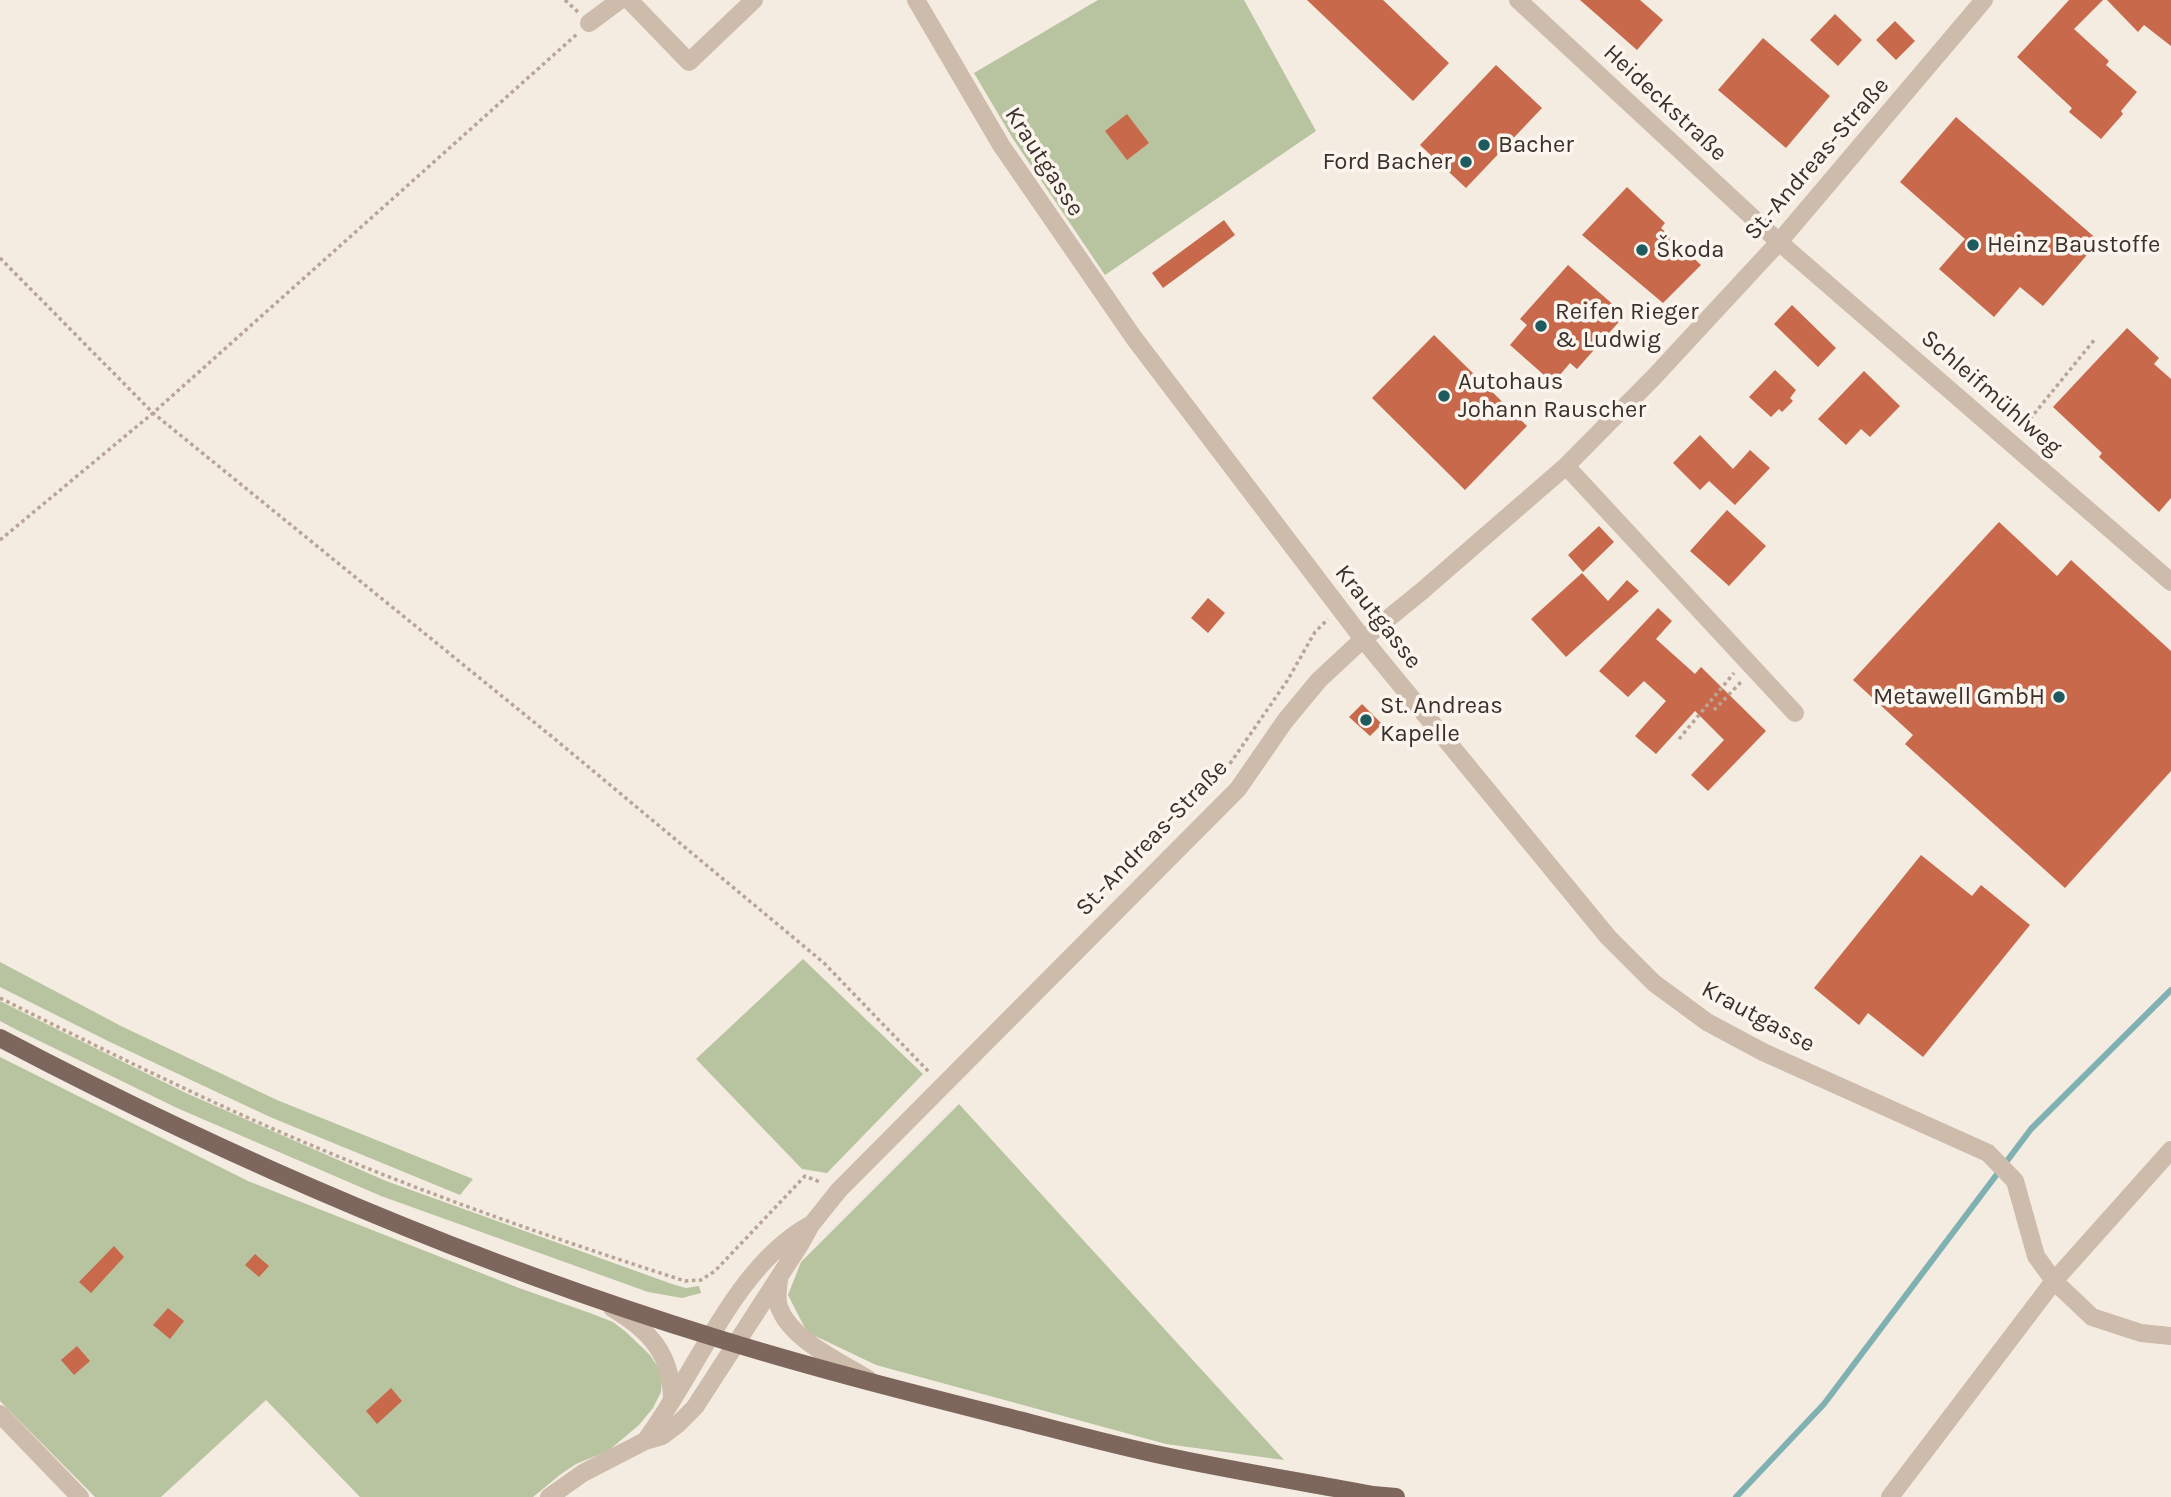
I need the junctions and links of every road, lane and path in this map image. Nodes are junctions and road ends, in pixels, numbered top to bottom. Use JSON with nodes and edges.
{"nodes":[{"id":1,"x":620,"y":0,"type":"edge"},
{"id":2,"x":629,"y":0,"type":"edge"},
{"id":3,"x":754,"y":0,"type":"edge"},
{"id":4,"x":916,"y":0,"type":"edge"},
{"id":5,"x":1518,"y":0,"type":"edge"},
{"id":6,"x":1984,"y":0,"type":"edge"},
{"id":7,"x":589,"y":23,"type":"joint"},
{"id":8,"x":1779,"y":242,"type":"junction"},
{"id":9,"x":0,"y":258,"type":"edge"},
{"id":10,"x":2095,"y":340,"type":"dead end"},
{"id":11,"x":153,"y":413,"type":"junction"},
{"id":12,"x":2011,"y":443,"type":"junction"},
{"id":13,"x":1566,"y":466,"type":"junction"},
{"id":14,"x":0,"y":540,"type":"edge"},
{"id":15,"x":2171,"y":582,"type":"edge"},
{"id":16,"x":1339,"y":607,"type":"junction"},
{"id":17,"x":1363,"y":639,"type":"junction"},
{"id":18,"x":1750,"y":664,"type":"junction"},
{"id":19,"x":1714,"y":710,"type":"dead end"},
{"id":20,"x":1795,"y":713,"type":"dead end"},
{"id":21,"x":1679,"y":739,"type":"dead end"},
{"id":22,"x":1216,"y":784,"type":"dead end"},
{"id":23,"x":0,"y":999,"type":"edge"},
{"id":24,"x":0,"y":1038,"type":"edge"},
{"id":25,"x":943,"y":1086,"type":"junction"},
{"id":26,"x":2171,"y":1150,"type":"edge"},
{"id":27,"x":839,"y":1190,"type":"junction"},
{"id":28,"x":811,"y":1224,"type":"junction"},
{"id":29,"x":779,"y":1277,"type":"junction"},
{"id":30,"x":2054,"y":1281,"type":"junction"},
{"id":31,"x":593,"y":1297,"type":"junction"},
{"id":32,"x":711,"y":1336,"type":"junction"},
{"id":33,"x":2171,"y":1336,"type":"edge"},
{"id":34,"x":737,"y":1344,"type":"junction"},
{"id":35,"x":877,"y":1384,"type":"junction"},
{"id":36,"x":672,"y":1399,"type":"junction"},
{"id":37,"x":0,"y":1414,"type":"edge"},
{"id":38,"x":645,"y":1441,"type":"junction"},
{"id":39,"x":80,"y":1497,"type":"edge"},
{"id":40,"x":549,"y":1497,"type":"edge"},
{"id":41,"x":1396,"y":1497,"type":"edge"},
{"id":42,"x":1891,"y":1497,"type":"edge"}],
"edges":[{"from":1,"to":7,"type":"street"},
{"from":2,"to":3,"type":"street"},
{"from":4,"to":16,"type":"street","name":"Krautgasse"},
{"from":5,"to":8,"type":"street","name":"Heideckstraße"},
{"from":6,"to":8,"type":"street","name":"St.-Andreas-Straße"},
{"from":7,"to":11,"type":"path"},
{"from":8,"to":12,"type":"street","name":"Schleifmühlweg"},
{"from":8,"to":13,"type":"street","name":"St.-Andreas-Straße"},
{"from":9,"to":11,"type":"path"},
{"from":10,"to":12,"type":"path"},
{"from":11,"to":14,"type":"path"},
{"from":11,"to":25,"type":"path"},
{"from":12,"to":15,"type":"street","name":"Schleifmühlweg"},
{"from":13,"to":17,"type":"street","name":"St.-Andreas-Straße"},
{"from":13,"to":18,"type":"street"},
{"from":16,"to":17,"type":"street","name":"Krautgasse"},
{"from":16,"to":22,"type":"path"},
{"from":17,"to":25,"type":"street","name":"St.-Andreas-Straße"},
{"from":17,"to":30,"type":"street","name":"Krautgasse"},
{"from":18,"to":19,"type":"path"},
{"from":18,"to":20,"type":"street"},
{"from":18,"to":21,"type":"path"},
{"from":23,"to":27,"type":"path"},
{"from":24,"to":31,"type":"main road"},
{"from":25,"to":27,"type":"street","name":"St.-Andreas-Straße"},
{"from":26,"to":30,"type":"street"},
{"from":27,"to":28,"type":"street","name":"St.-Andreas-Straße"},
{"from":28,"to":29,"type":"street"},
{"from":28,"to":32,"type":"street"},
{"from":29,"to":34,"type":"street"},
{"from":29,"to":35,"type":"street"},
{"from":30,"to":33,"type":"street","name":"Krautgasse"},
{"from":30,"to":42,"type":"street"},
{"from":31,"to":32,"type":"main road"},
{"from":31,"to":36,"type":"street"},
{"from":32,"to":34,"type":"main road"},
{"from":32,"to":36,"type":"street"},
{"from":34,"to":35,"type":"main road"},
{"from":34,"to":38,"type":"street"},
{"from":35,"to":41,"type":"main road"},
{"from":36,"to":38,"type":"street"},
{"from":37,"to":39,"type":"street"},
{"from":38,"to":40,"type":"street"}]}
